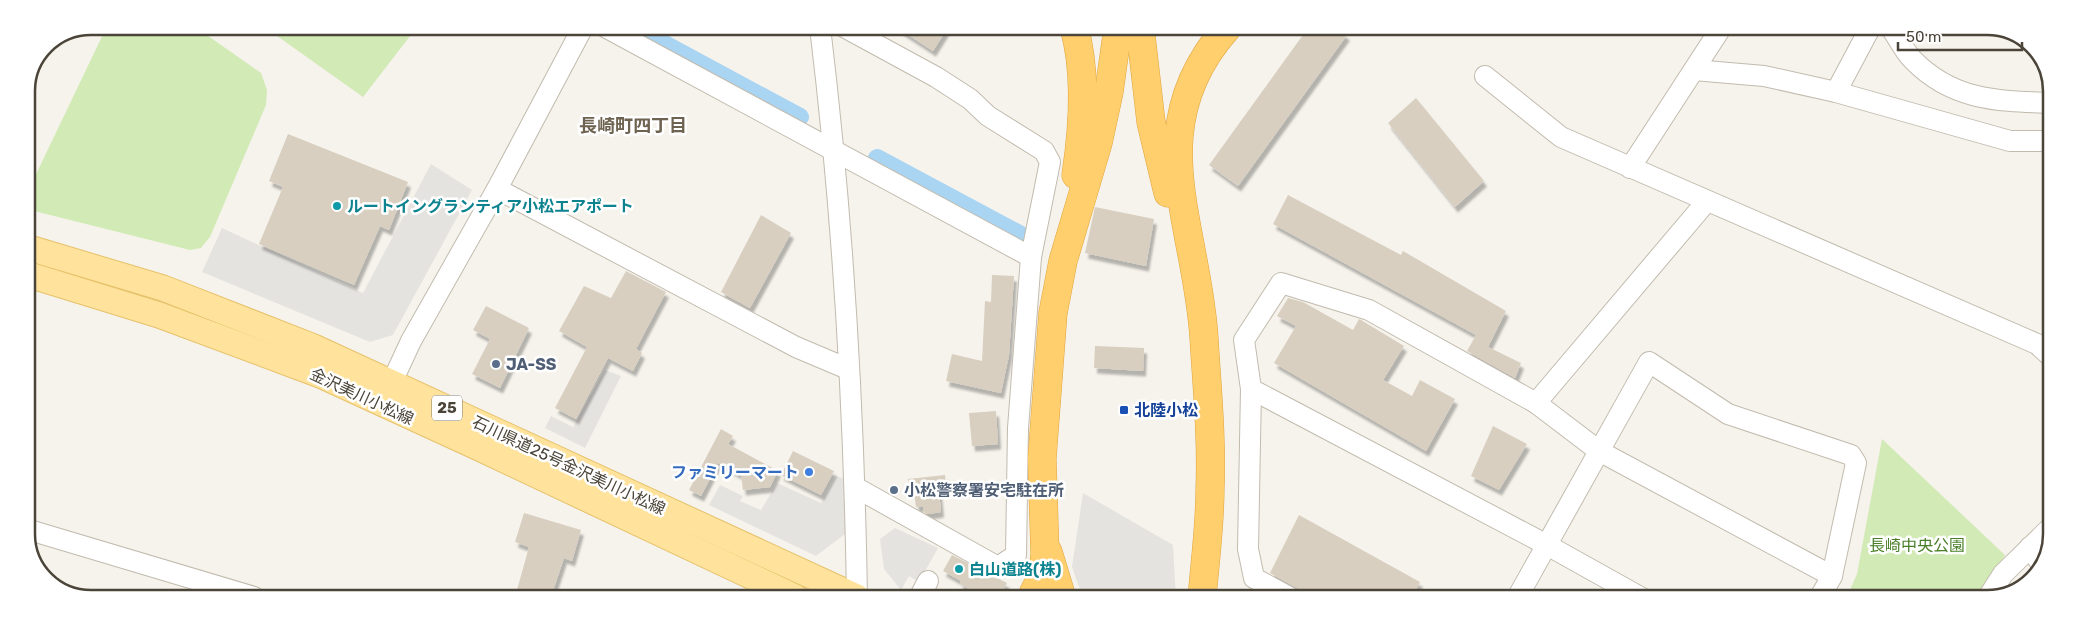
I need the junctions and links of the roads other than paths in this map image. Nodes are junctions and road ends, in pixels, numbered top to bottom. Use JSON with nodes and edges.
{"nodes":[{"id":1,"x":580,"y":35,"type":"edge"},
{"id":2,"x":620,"y":35,"type":"edge"},
{"id":3,"x":821,"y":35,"type":"edge"},
{"id":4,"x":859,"y":35,"type":"edge"},
{"id":5,"x":1075,"y":35,"type":"edge"},
{"id":6,"x":1117,"y":35,"type":"edge"},
{"id":7,"x":1141,"y":35,"type":"edge"},
{"id":8,"x":1220,"y":35,"type":"edge"},
{"id":9,"x":1716,"y":35,"type":"edge"},
{"id":10,"x":1866,"y":35,"type":"edge"},
{"id":11,"x":1896,"y":35,"type":"edge"},
{"id":12,"x":1694,"y":70,"type":"junction"},
{"id":13,"x":1485,"y":76,"type":"dead end"},
{"id":14,"x":1836,"y":92,"type":"junction"},
{"id":15,"x":970,"y":99,"type":"junction"},
{"id":16,"x":2043,"y":104,"type":"edge"},
{"id":17,"x":1054,"y":141,"type":"dead end"},
{"id":18,"x":2043,"y":141,"type":"edge"},
{"id":19,"x":835,"y":149,"type":"junction"},
{"id":20,"x":1630,"y":168,"type":"junction"},
{"id":21,"x":497,"y":189,"type":"junction"},
{"id":22,"x":1707,"y":201,"type":"junction"},
{"id":23,"x":35,"y":250,"type":"edge"},
{"id":24,"x":1031,"y":257,"type":"junction"},
{"id":25,"x":1063,"y":261,"type":"junction"},
{"id":26,"x":1193,"y":265,"type":"junction"},
{"id":27,"x":35,"y":277,"type":"edge"},
{"id":28,"x":2043,"y":350,"type":"edge"},
{"id":29,"x":848,"y":368,"type":"junction"},
{"id":30,"x":392,"y":382,"type":"junction"},
{"id":31,"x":1251,"y":389,"type":"junction"},
{"id":32,"x":1536,"y":403,"type":"junction"},
{"id":33,"x":1599,"y":451,"type":"junction"},
{"id":34,"x":855,"y":487,"type":"junction"},
{"id":35,"x":1044,"y":525,"type":"junction"},
{"id":36,"x":35,"y":532,"type":"edge"},
{"id":37,"x":2043,"y":542,"type":"edge"},
{"id":38,"x":1547,"y":544,"type":"junction"},
{"id":39,"x":2036,"y":556,"type":"edge"},
{"id":40,"x":1832,"y":576,"type":"junction"},
{"id":41,"x":231,"y":590,"type":"edge"},
{"id":42,"x":780,"y":590,"type":"edge"},
{"id":43,"x":840,"y":590,"type":"edge"},
{"id":44,"x":857,"y":590,"type":"edge"},
{"id":45,"x":1035,"y":590,"type":"edge"},
{"id":46,"x":1059,"y":590,"type":"edge"},
{"id":47,"x":1203,"y":590,"type":"edge"},
{"id":48,"x":1276,"y":590,"type":"edge"},
{"id":49,"x":1521,"y":590,"type":"edge"},
{"id":50,"x":1628,"y":590,"type":"edge"},
{"id":51,"x":1824,"y":590,"type":"edge"},
{"id":52,"x":1993,"y":590,"type":"edge"}],
"edges":[{"from":1,"to":21,"type":"street"},
{"from":2,"to":19,"type":"street"},
{"from":3,"to":19,"type":"street"},
{"from":4,"to":15,"type":"street"},
{"from":5,"to":25,"type":"highway"},
{"from":6,"to":25,"type":"highway"},
{"from":7,"to":26,"type":"highway"},
{"from":8,"to":26,"type":"highway"},
{"from":9,"to":12,"type":"street"},
{"from":10,"to":14,"type":"street"},
{"from":11,"to":16,"type":"street"},
{"from":12,"to":14,"type":"street"},
{"from":12,"to":20,"type":"street"},
{"from":13,"to":20,"type":"street"},
{"from":14,"to":18,"type":"street"},
{"from":15,"to":17,"type":"street"},
{"from":15,"to":24,"type":"street"},
{"from":19,"to":24,"type":"street"},
{"from":19,"to":29,"type":"street"},
{"from":20,"to":22,"type":"street"},
{"from":21,"to":29,"type":"street"},
{"from":21,"to":30,"type":"street"},
{"from":22,"to":28,"type":"street"},
{"from":22,"to":32,"type":"street"},
{"from":23,"to":30,"type":"main road","name":"石川県道25号金沢美川小松線","number":"25"},
{"from":24,"to":34,"type":"street"},
{"from":25,"to":35,"type":"highway"},
{"from":26,"to":47,"type":"highway"},
{"from":27,"to":42,"type":"main road","name":"金沢美川小松線","number":"25"},
{"from":29,"to":34,"type":"street"},
{"from":30,"to":43,"type":"main road","name":"石川県道25号金沢美川小松線","number":"25"},
{"from":31,"to":32,"type":"street"},
{"from":31,"to":38,"type":"street"},
{"from":31,"to":48,"type":"street"},
{"from":32,"to":33,"type":"street"},
{"from":33,"to":38,"type":"street"},
{"from":33,"to":40,"type":"street"},
{"from":33,"to":40,"type":"street"},
{"from":34,"to":44,"type":"street"},
{"from":35,"to":45,"type":"highway"},
{"from":35,"to":46,"type":"highway"},
{"from":36,"to":41,"type":"street"},
{"from":37,"to":39,"type":"street"},
{"from":38,"to":49,"type":"street"},
{"from":38,"to":50,"type":"street"},
{"from":39,"to":52,"type":"street"},
{"from":40,"to":51,"type":"street"}]}
